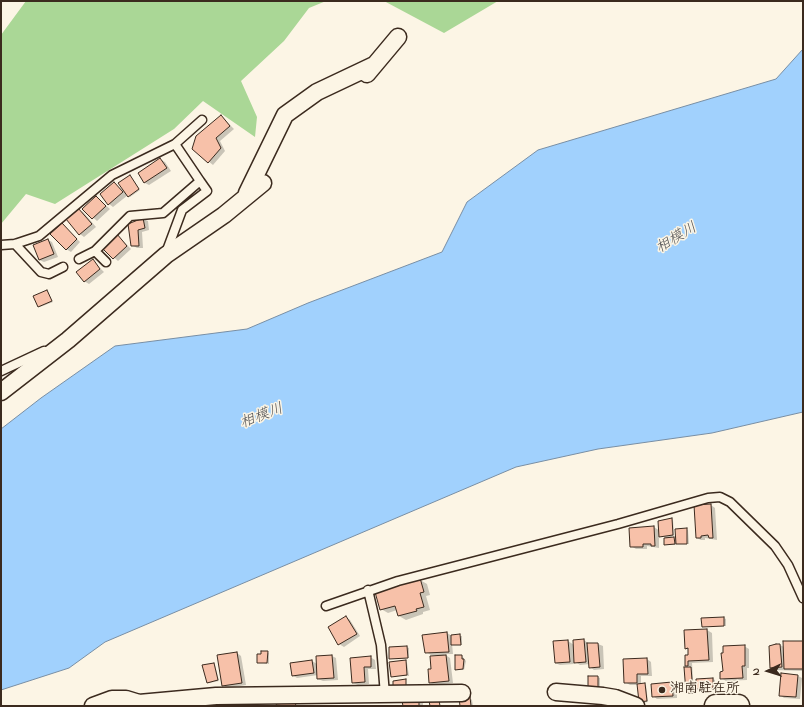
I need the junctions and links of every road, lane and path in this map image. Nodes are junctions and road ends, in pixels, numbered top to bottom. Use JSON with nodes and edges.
{"nodes":[{"id":1,"x":398,"y":37,"type":"dead end"},
{"id":2,"x":374,"y":65,"type":"junction"},
{"id":3,"x":362,"y":81,"type":"dead end"},
{"id":4,"x":202,"y":120,"type":"dead end"},
{"id":5,"x":175,"y":144,"type":"junction"},
{"id":6,"x":200,"y":181,"type":"junction"},
{"id":7,"x":263,"y":183,"type":"dead end"},
{"id":8,"x":244,"y":200,"type":"junction"},
{"id":9,"x":15,"y":244,"type":"junction"},
{"id":10,"x":1,"y":245,"type":"edge"},
{"id":11,"x":95,"y":251,"type":"junction"},
{"id":12,"x":166,"y":256,"type":"junction"},
{"id":13,"x":79,"y":259,"type":"dead end"},
{"id":14,"x":106,"y":262,"type":"dead end"},
{"id":15,"x":63,"y":268,"type":"dead end"},
{"id":16,"x":68,"y":340,"type":"junction"},
{"id":17,"x":1,"y":371,"type":"edge"},
{"id":18,"x":1,"y":392,"type":"edge"},
{"id":19,"x":368,"y":590,"type":"junction"},
{"id":20,"x":803,"y":598,"type":"edge"},
{"id":21,"x":326,"y":606,"type":"dead end"},
{"id":22,"x":556,"y":692,"type":"dead end"},
{"id":23,"x":462,"y":693,"type":"dead end"},
{"id":24,"x":383,"y":698,"type":"edge"},
{"id":25,"x":94,"y":706,"type":"edge"},
{"id":26,"x":636,"y":706,"type":"edge"},
{"id":27,"x":716,"y":706,"type":"edge"},
{"id":28,"x":738,"y":706,"type":"edge"}],
"edges":[{"from":1,"to":2,"type":"street"},
{"from":2,"to":3,"type":"street"},
{"from":2,"to":8,"type":"street"},
{"from":4,"to":5,"type":"lane"},
{"from":5,"to":6,"type":"lane"},
{"from":5,"to":9,"type":"lane"},
{"from":6,"to":11,"type":"lane"},
{"from":6,"to":12,"type":"lane"},
{"from":7,"to":8,"type":"street"},
{"from":8,"to":12,"type":"street"},
{"from":9,"to":10,"type":"lane"},
{"from":9,"to":15,"type":"lane"},
{"from":11,"to":13,"type":"lane"},
{"from":11,"to":14,"type":"lane"},
{"from":12,"to":16,"type":"street"},
{"from":16,"to":17,"type":"lane"},
{"from":16,"to":18,"type":"street"},
{"from":19,"to":20,"type":"lane"},
{"from":19,"to":21,"type":"lane"},
{"from":19,"to":24,"type":"lane"},
{"from":22,"to":26,"type":"street"},
{"from":23,"to":24,"type":"street"},
{"from":24,"to":25,"type":"street"},
{"from":27,"to":28,"type":"main road"}]}
